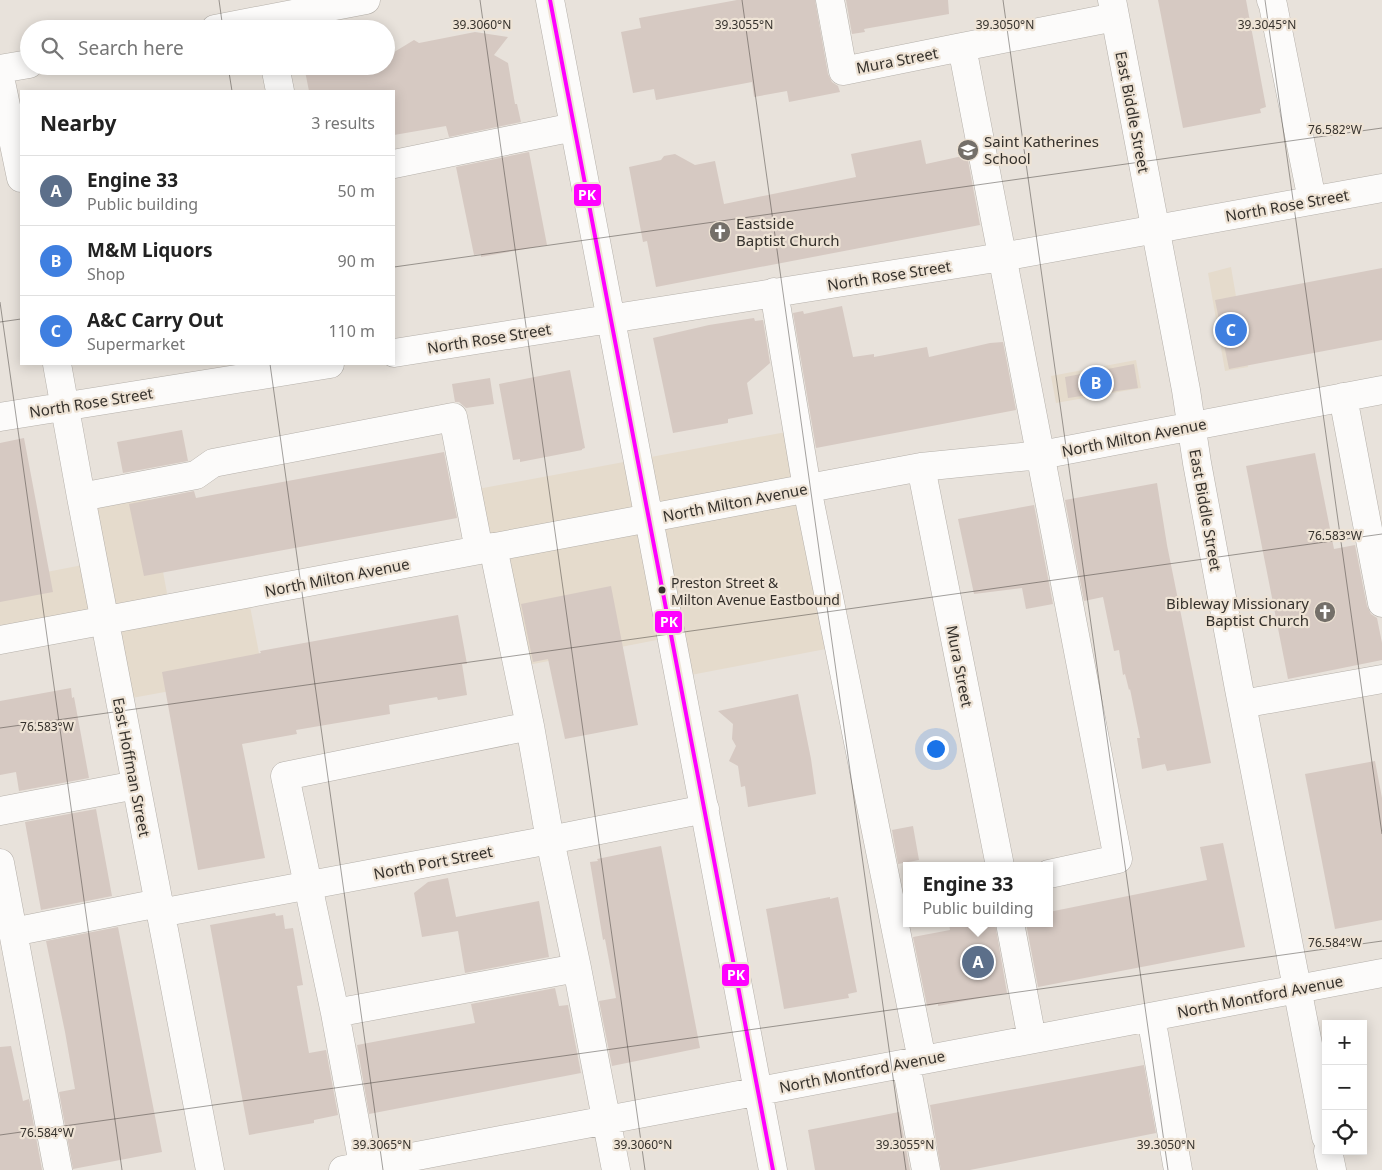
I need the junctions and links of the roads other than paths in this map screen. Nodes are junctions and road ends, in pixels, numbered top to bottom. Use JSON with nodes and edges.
{"nodes":[{"id":1,"x":366,"y":0,"type":"edge"},
{"id":2,"x":550,"y":0,"type":"edge"},
{"id":3,"x":830,"y":0,"type":"edge"},
{"id":4,"x":1270,"y":0,"type":"edge"},
{"id":5,"x":1113,"y":8,"type":"edge"},
{"id":6,"x":266,"y":16,"type":"edge"},
{"id":7,"x":250,"y":20,"type":"edge"},
{"id":8,"x":962,"y":47,"type":"junction"},
{"id":9,"x":20,"y":66,"type":"edge"},
{"id":10,"x":0,"y":70,"type":"edge"},
{"id":11,"x":277,"y":75,"type":"edge"},
{"id":12,"x":0,"y":77,"type":"edge"},
{"id":13,"x":280,"y":90,"type":"edge"},
{"id":14,"x":574,"y":127,"type":"junction"},
{"id":15,"x":395,"y":164,"type":"edge"},
{"id":16,"x":20,"y":173,"type":"edge"},
{"id":17,"x":1382,"y":188,"type":"edge"},
{"id":18,"x":1312,"y":200,"type":"junction"},
{"id":19,"x":1155,"y":228,"type":"junction"},
{"id":20,"x":1002,"y":257,"type":"junction"},
{"id":21,"x":774,"y":292,"type":"junction"},
{"id":22,"x":611,"y":318,"type":"junction"},
{"id":23,"x":395,"y":353,"type":"edge"},
{"id":24,"x":57,"y":365,"type":"edge"},
{"id":25,"x":324,"y":365,"type":"edge"},
{"id":26,"x":1382,"y":390,"type":"edge"},
{"id":27,"x":1343,"y":397,"type":"junction"},
{"id":28,"x":65,"y":406,"type":"junction"},
{"id":29,"x":0,"y":417,"type":"edge"},
{"id":30,"x":1191,"y":426,"type":"junction"},
{"id":31,"x":1041,"y":455,"type":"junction"},
{"id":32,"x":921,"y":467,"type":"junction"},
{"id":33,"x":807,"y":488,"type":"junction"},
{"id":34,"x":81,"y":497,"type":"junction"},
{"id":35,"x":649,"y":518,"type":"junction"},
{"id":36,"x":486,"y":549,"type":"junction"},
{"id":37,"x":1378,"y":565,"type":"edge"},
{"id":38,"x":1382,"y":603,"type":"edge"},
{"id":39,"x":105,"y":621,"type":"junction"},
{"id":40,"x":0,"y":640,"type":"edge"},
{"id":41,"x":1382,"y":679,"type":"edge"},
{"id":42,"x":1242,"y":704,"type":"junction"},
{"id":43,"x":530,"y":726,"type":"junction"},
{"id":44,"x":136,"y":785,"type":"junction"},
{"id":45,"x":0,"y":810,"type":"edge"},
{"id":46,"x":704,"y":810,"type":"junction"},
{"id":47,"x":550,"y":840,"type":"junction"},
{"id":48,"x":999,"y":862,"type":"edge"},
{"id":49,"x":0,"y":863,"type":"edge"},
{"id":50,"x":1053,"y":873,"type":"edge"},
{"id":51,"x":308,"y":886,"type":"junction"},
{"id":52,"x":159,"y":908,"type":"junction"},
{"id":53,"x":1011,"y":927,"type":"edge"},
{"id":54,"x":13,"y":932,"type":"junction"},
{"id":55,"x":577,"y":968,"type":"junction"},
{"id":56,"x":1382,"y":973,"type":"edge"},
{"id":57,"x":1297,"y":989,"type":"junction"},
{"id":58,"x":335,"y":1013,"type":"junction"},
{"id":59,"x":1151,"y":1017,"type":"junction"},
{"id":60,"x":1032,"y":1039,"type":"junction"},
{"id":61,"x":914,"y":1062,"type":"junction"},
{"id":62,"x":758,"y":1091,"type":"junction"},
{"id":63,"x":1322,"y":1117,"type":"edge"},
{"id":64,"x":607,"y":1120,"type":"junction"},
{"id":65,"x":1329,"y":1155,"type":"edge"},
{"id":66,"x":357,"y":1169,"type":"edge"},
{"id":67,"x":1175,"y":1169,"type":"edge"},
{"id":68,"x":58,"y":1170,"type":"edge"},
{"id":69,"x":210,"y":1170,"type":"edge"},
{"id":70,"x":616,"y":1170,"type":"edge"},
{"id":71,"x":773,"y":1170,"type":"edge"},
{"id":72,"x":926,"y":1170,"type":"edge"},
{"id":73,"x":1332,"y":1170,"type":"edge"}],
"edges":[{"from":1,"to":6,"type":"street"},
{"from":2,"to":14,"type":"street"},
{"from":3,"to":8,"type":"street","name":"Mura Street"},
{"from":4,"to":18,"type":"street"},
{"from":5,"to":8,"type":"street"},
{"from":5,"to":19,"type":"street","name":"East Biddle Street"},
{"from":6,"to":7,"type":"street"},
{"from":8,"to":20,"type":"street"},
{"from":9,"to":10,"type":"street"},
{"from":11,"to":13,"type":"street"},
{"from":12,"to":16,"type":"street"},
{"from":14,"to":15,"type":"street"},
{"from":14,"to":22,"type":"street"},
{"from":17,"to":18,"type":"street","name":"North Rose Street"},
{"from":18,"to":19,"type":"street","name":"North Rose Street"},
{"from":19,"to":20,"type":"street","name":"North Rose Street"},
{"from":19,"to":30,"type":"street","name":"East Biddle Street"},
{"from":20,"to":21,"type":"street","name":"North Rose Street"},
{"from":20,"to":31,"type":"street"},
{"from":21,"to":22,"type":"street","name":"North Rose Street"},
{"from":21,"to":33,"type":"street"},
{"from":22,"to":23,"type":"street","name":"North Rose Street"},
{"from":22,"to":35,"type":"street"},
{"from":24,"to":28,"type":"street","name":"East Hoffman Street"},
{"from":25,"to":28,"type":"street","name":"North Rose Street"},
{"from":26,"to":27,"type":"street","name":"North Milton Avenue"},
{"from":27,"to":30,"type":"street","name":"North Milton Avenue"},
{"from":27,"to":37,"type":"street"},
{"from":28,"to":29,"type":"street","name":"North Rose Street"},
{"from":28,"to":34,"type":"street","name":"East Hoffman Street"},
{"from":30,"to":31,"type":"street","name":"North Milton Avenue"},
{"from":30,"to":42,"type":"street","name":"East Biddle Street"},
{"from":31,"to":32,"type":"street","name":"North Milton Avenue"},
{"from":31,"to":50,"type":"street"},
{"from":32,"to":33,"type":"street","name":"North Milton Avenue"},
{"from":32,"to":48,"type":"street","name":"Mura Street"},
{"from":33,"to":35,"type":"street","name":"North Milton Avenue"},
{"from":33,"to":61,"type":"street"},
{"from":34,"to":36,"type":"street"},
{"from":34,"to":39,"type":"street","name":"East Hoffman Street"},
{"from":35,"to":36,"type":"street","name":"North Milton Avenue"},
{"from":35,"to":46,"type":"street"},
{"from":36,"to":39,"type":"street","name":"North Milton Avenue"},
{"from":36,"to":43,"type":"street"},
{"from":37,"to":38,"type":"street"},
{"from":39,"to":40,"type":"street","name":"North Milton Avenue"},
{"from":39,"to":44,"type":"street","name":"East Hoffman Street"},
{"from":41,"to":42,"type":"street"},
{"from":42,"to":57,"type":"street","name":"East Biddle Street"},
{"from":43,"to":47,"type":"street"},
{"from":43,"to":51,"type":"street"},
{"from":44,"to":45,"type":"street"},
{"from":44,"to":52,"type":"street","name":"East Hoffman Street"},
{"from":46,"to":47,"type":"street","name":"North Port Street"},
{"from":46,"to":62,"type":"street"},
{"from":47,"to":51,"type":"street","name":"North Port Street"},
{"from":47,"to":55,"type":"street"},
{"from":49,"to":54,"type":"street"},
{"from":51,"to":52,"type":"street","name":"North Port Street"},
{"from":51,"to":58,"type":"street"},
{"from":52,"to":54,"type":"street","name":"North Port Street"},
{"from":52,"to":69,"type":"street","name":"East Hoffman Street"},
{"from":53,"to":60,"type":"street"},
{"from":54,"to":68,"type":"street"},
{"from":55,"to":58,"type":"street"},
{"from":55,"to":64,"type":"street"},
{"from":56,"to":57,"type":"street","name":"North Montford Avenue"},
{"from":57,"to":59,"type":"street","name":"North Montford Avenue"},
{"from":57,"to":63,"type":"street","name":"East Biddle Street"},
{"from":58,"to":66,"type":"street"},
{"from":59,"to":60,"type":"street","name":"North Montford Avenue"},
{"from":59,"to":67,"type":"street"},
{"from":60,"to":61,"type":"street","name":"North Montford Avenue"},
{"from":61,"to":62,"type":"street","name":"North Montford Avenue"},
{"from":61,"to":72,"type":"street"},
{"from":62,"to":64,"type":"street","name":"North Montford Avenue"},
{"from":62,"to":71,"type":"street"},
{"from":64,"to":66,"type":"street","name":"North Montford Avenue"},
{"from":64,"to":70,"type":"street"},
{"from":65,"to":73,"type":"street"}]}
